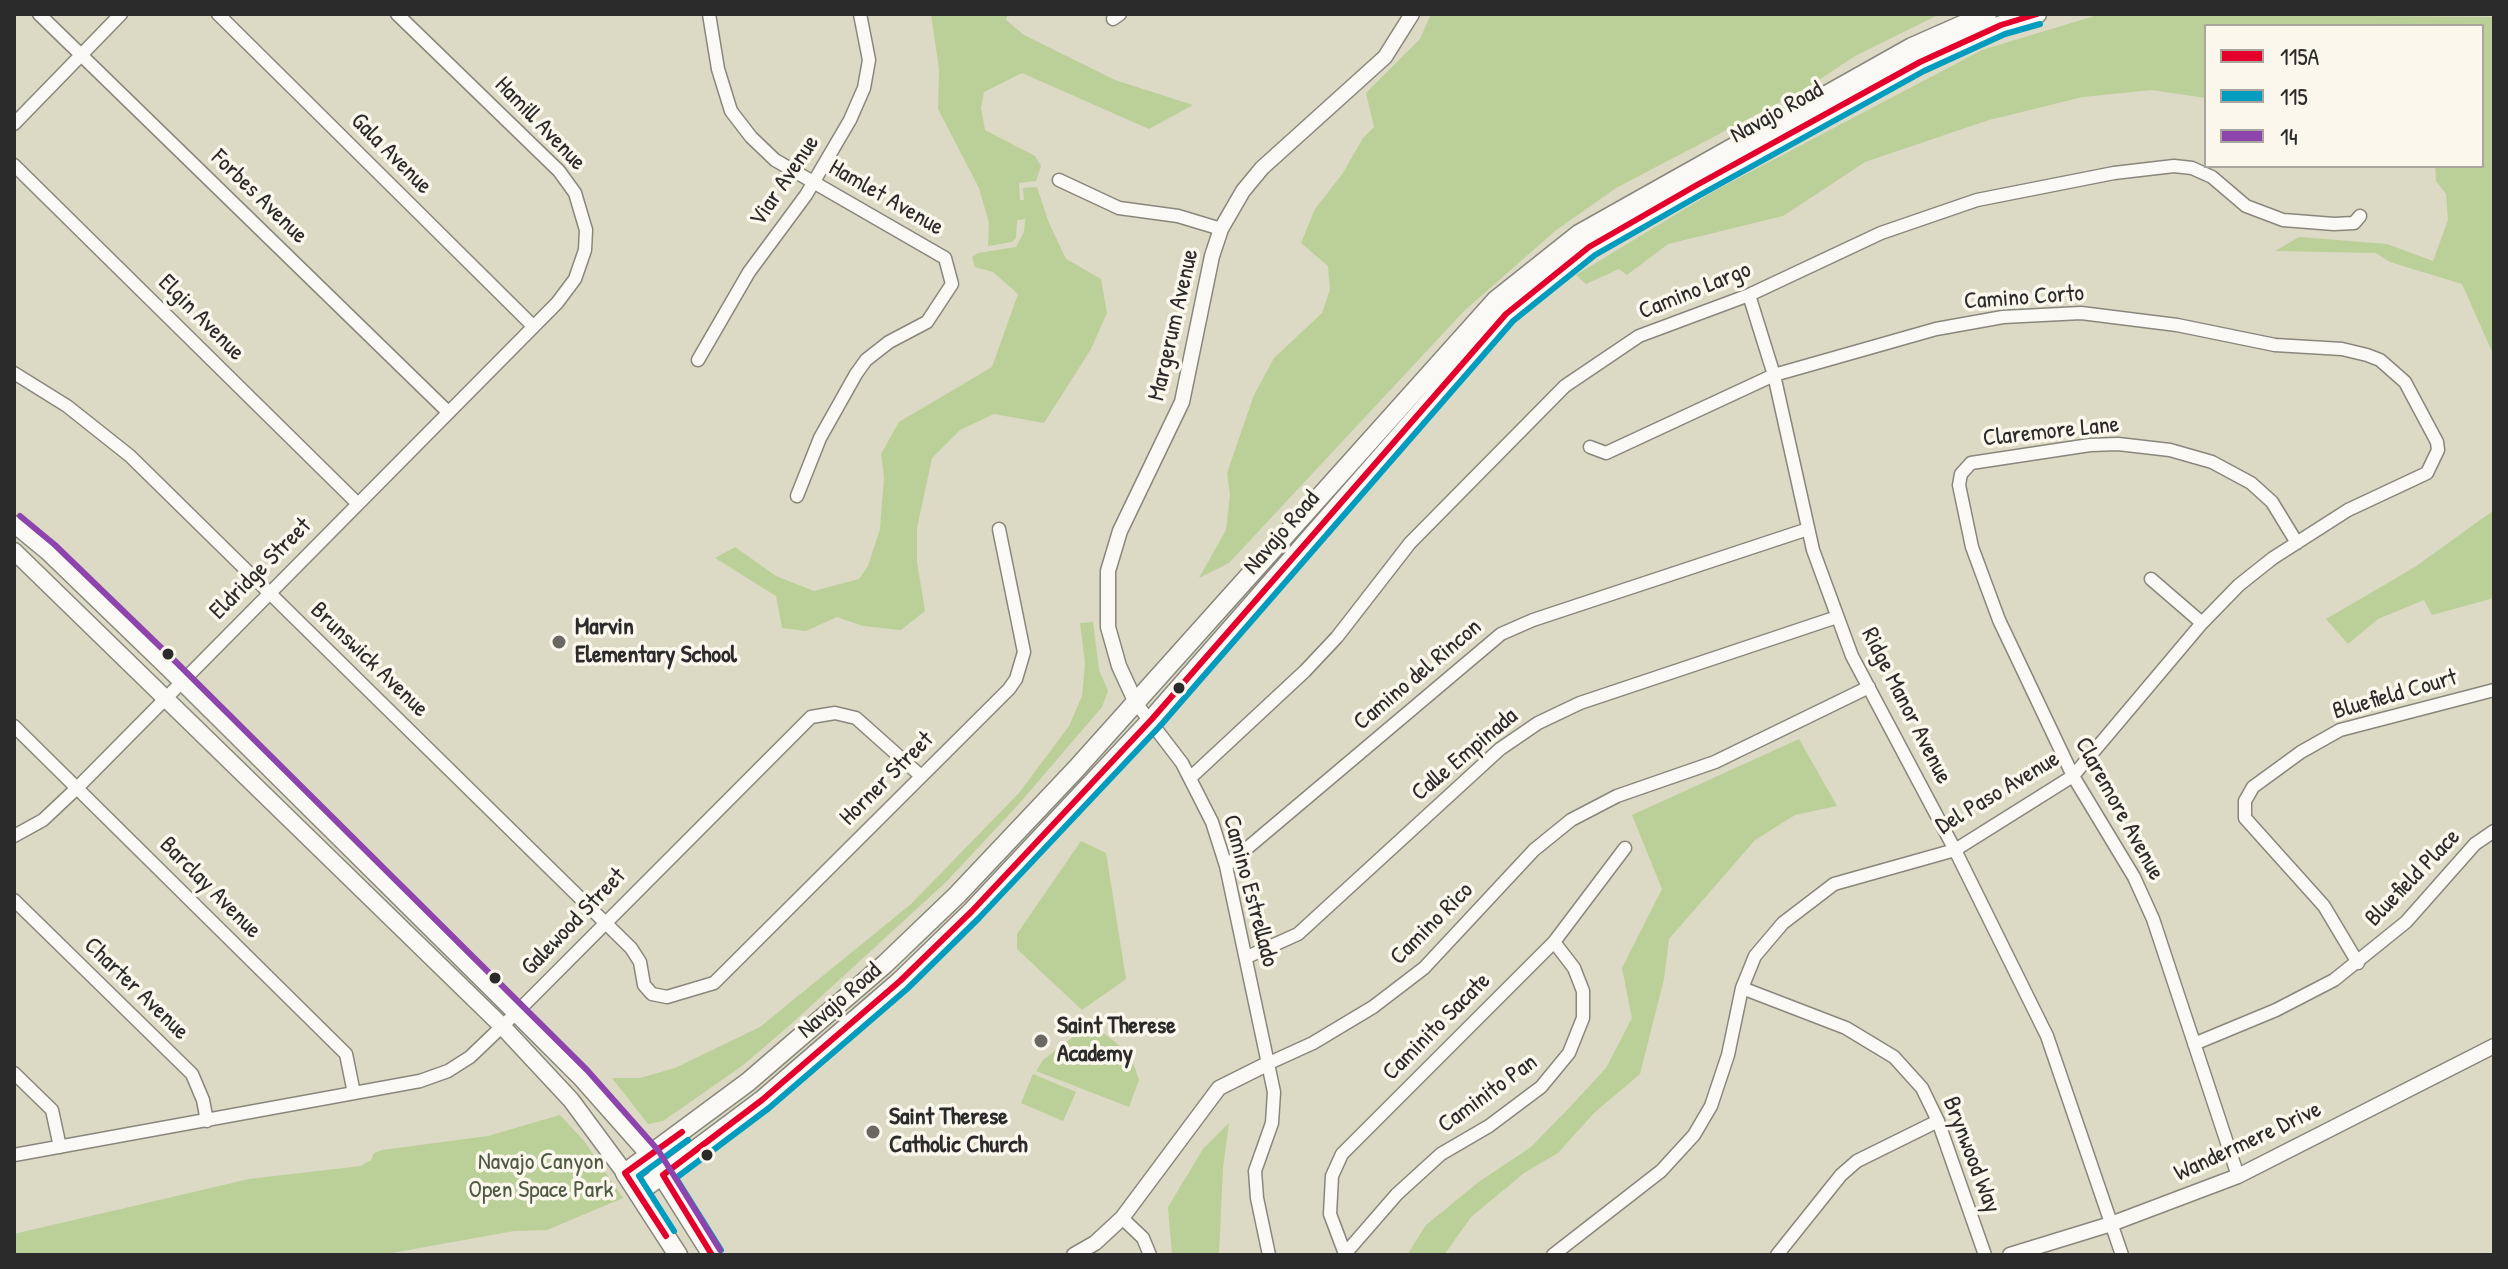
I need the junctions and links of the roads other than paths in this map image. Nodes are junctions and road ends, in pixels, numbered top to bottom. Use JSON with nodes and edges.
{"nodes":[{"id":1,"x":39,"y":14,"type":"edge"},
{"id":2,"x":121,"y":14,"type":"edge"},
{"id":3,"x":218,"y":14,"type":"edge"},
{"id":4,"x":397,"y":14,"type":"edge"},
{"id":5,"x":709,"y":14,"type":"edge"},
{"id":6,"x":860,"y":14,"type":"edge"},
{"id":7,"x":1412,"y":14,"type":"edge"},
{"id":8,"x":1987,"y":14,"type":"edge"},
{"id":9,"x":2037,"y":14,"type":"edge"},
{"id":10,"x":81,"y":55,"type":"junction"},
{"id":11,"x":14,"y":124,"type":"edge"},
{"id":12,"x":14,"y":165,"type":"edge"},
{"id":13,"x":1059,"y":180,"type":"dead end"},
{"id":14,"x":814,"y":181,"type":"junction"},
{"id":15,"x":2360,"y":216,"type":"dead end"},
{"id":16,"x":1221,"y":229,"type":"junction"},
{"id":17,"x":1749,"y":295,"type":"junction"},
{"id":18,"x":533,"y":326,"type":"junction"},
{"id":19,"x":698,"y":360,"type":"dead end"},
{"id":20,"x":14,"y":373,"type":"edge"},
{"id":21,"x":1774,"y":375,"type":"junction"},
{"id":22,"x":448,"y":412,"type":"junction"},
{"id":23,"x":2437,"y":442,"type":"joint"},
{"id":24,"x":1590,"y":447,"type":"dead end"},
{"id":25,"x":1965,"y":468,"type":"joint"},
{"id":26,"x":797,"y":496,"type":"dead end"},
{"id":27,"x":357,"y":503,"type":"junction"},
{"id":28,"x":14,"y":524,"type":"edge"},
{"id":29,"x":999,"y":529,"type":"dead end"},
{"id":30,"x":1808,"y":529,"type":"junction"},
{"id":31,"x":2297,"y":543,"type":"junction"},
{"id":32,"x":14,"y":551,"type":"edge"},
{"id":33,"x":2151,"y":579,"type":"dead end"},
{"id":34,"x":267,"y":593,"type":"junction"},
{"id":35,"x":1837,"y":617,"type":"junction"},
{"id":36,"x":2202,"y":623,"type":"junction"},
{"id":37,"x":182,"y":682,"type":"junction"},
{"id":38,"x":1869,"y":687,"type":"junction"},
{"id":39,"x":2494,"y":690,"type":"edge"},
{"id":40,"x":166,"y":697,"type":"junction"},
{"id":41,"x":1136,"y":703,"type":"junction"},
{"id":42,"x":1152,"y":719,"type":"junction"},
{"id":43,"x":14,"y":726,"type":"edge"},
{"id":44,"x":921,"y":776,"type":"junction"},
{"id":45,"x":2073,"y":776,"type":"junction"},
{"id":46,"x":1190,"y":778,"type":"junction"},
{"id":47,"x":77,"y":788,"type":"junction"},
{"id":48,"x":1033,"y":815,"type":"junction"},
{"id":49,"x":1050,"y":830,"type":"junction"},
{"id":50,"x":2494,"y":831,"type":"edge"},
{"id":51,"x":14,"y":836,"type":"edge"},
{"id":52,"x":1625,"y":848,"type":"dead end"},
{"id":53,"x":1955,"y":850,"type":"junction"},
{"id":54,"x":1226,"y":866,"type":"junction"},
{"id":55,"x":14,"y":900,"type":"edge"},
{"id":56,"x":604,"y":922,"type":"junction"},
{"id":57,"x":1554,"y":942,"type":"junction"},
{"id":58,"x":1247,"y":957,"type":"junction"},
{"id":59,"x":2358,"y":963,"type":"junction"},
{"id":60,"x":1742,"y":988,"type":"junction"},
{"id":61,"x":667,"y":997,"type":"joint"},
{"id":62,"x":516,"y":1013,"type":"junction"},
{"id":63,"x":502,"y":1026,"type":"junction"},
{"id":64,"x":2194,"y":1044,"type":"junction"},
{"id":65,"x":2494,"y":1046,"type":"edge"},
{"id":66,"x":1267,"y":1064,"type":"junction"},
{"id":67,"x":14,"y":1073,"type":"edge"},
{"id":68,"x":354,"y":1093,"type":"junction"},
{"id":69,"x":207,"y":1121,"type":"junction"},
{"id":70,"x":1938,"y":1121,"type":"junction"},
{"id":71,"x":60,"y":1147,"type":"junction"},
{"id":72,"x":14,"y":1155,"type":"edge"},
{"id":73,"x":650,"y":1156,"type":"junction"},
{"id":74,"x":625,"y":1173,"type":"junction"},
{"id":75,"x":663,"y":1175,"type":"junction"},
{"id":76,"x":2238,"y":1176,"type":"junction"},
{"id":77,"x":639,"y":1192,"type":"junction"},
{"id":78,"x":1122,"y":1218,"type":"junction"},
{"id":79,"x":2111,"y":1224,"type":"junction"},
{"id":80,"x":1345,"y":1254,"type":"edge"},
{"id":81,"x":678,"y":1255,"type":"edge"},
{"id":82,"x":712,"y":1255,"type":"edge"},
{"id":83,"x":1074,"y":1255,"type":"edge"},
{"id":84,"x":1150,"y":1255,"type":"edge"},
{"id":85,"x":1269,"y":1255,"type":"edge"},
{"id":86,"x":1553,"y":1255,"type":"edge"},
{"id":87,"x":1777,"y":1255,"type":"edge"},
{"id":88,"x":1985,"y":1255,"type":"edge"},
{"id":89,"x":2010,"y":1255,"type":"edge"},
{"id":90,"x":2122,"y":1255,"type":"edge"}],
"edges":[{"from":1,"to":10,"type":"street","name":"Forbes Avenue"},
{"from":2,"to":10,"type":"street"},
{"from":3,"to":18,"type":"street","name":"Gala Avenue"},
{"from":4,"to":18,"type":"street","name":"Hamill Avenue"},
{"from":5,"to":14,"type":"street","name":"Hamlet Avenue"},
{"from":6,"to":14,"type":"street","name":"Viar Avenue"},
{"from":7,"to":16,"type":"street","name":"Margerum Avenue"},
{"from":8,"to":41,"type":"main road","name":"Navajo Road"},
{"from":9,"to":42,"type":"main road","name":"Navajo Road"},
{"from":10,"to":11,"type":"street"},
{"from":10,"to":22,"type":"street","name":"Forbes Avenue"},
{"from":12,"to":27,"type":"street","name":"Elgin Avenue"},
{"from":13,"to":16,"type":"street"},
{"from":14,"to":19,"type":"street","name":"Viar Avenue"},
{"from":14,"to":26,"type":"street","name":"Hamlet Avenue"},
{"from":15,"to":17,"type":"street","name":"Camino Largo"},
{"from":16,"to":41,"type":"street","name":"Margerum Avenue"},
{"from":17,"to":21,"type":"street","name":"Ridge Manor Avenue"},
{"from":17,"to":46,"type":"street","name":"Camino Largo"},
{"from":18,"to":22,"type":"street","name":"Eldridge Street"},
{"from":20,"to":34,"type":"street","name":"Brunswick Avenue"},
{"from":21,"to":23,"type":"street","name":"Camino Corto"},
{"from":21,"to":24,"type":"street","name":"Camino Corto"},
{"from":21,"to":30,"type":"street","name":"Ridge Manor Avenue"},
{"from":22,"to":27,"type":"street","name":"Eldridge Street"},
{"from":23,"to":31,"type":"street","name":"Del Paso Avenue"},
{"from":25,"to":31,"type":"street","name":"Claremore Lane"},
{"from":25,"to":45,"type":"street","name":"Claremore Avenue"},
{"from":27,"to":34,"type":"street","name":"Eldridge Street"},
{"from":28,"to":37,"type":"main road"},
{"from":29,"to":44,"type":"street","name":"Horner Street"},
{"from":30,"to":35,"type":"street","name":"Ridge Manor Avenue"},
{"from":30,"to":54,"type":"street","name":"Camino del Rincon"},
{"from":31,"to":36,"type":"street","name":"Del Paso Avenue"},
{"from":32,"to":40,"type":"main road"},
{"from":33,"to":36,"type":"street"},
{"from":34,"to":37,"type":"street","name":"Eldridge Street"},
{"from":34,"to":56,"type":"street","name":"Brunswick Avenue"},
{"from":35,"to":38,"type":"street","name":"Ridge Manor Avenue"},
{"from":35,"to":58,"type":"street","name":"Calle Empinada"},
{"from":36,"to":45,"type":"street","name":"Del Paso Avenue"},
{"from":37,"to":40,"type":"street","name":"Eldridge Street"},
{"from":37,"to":62,"type":"main road"},
{"from":38,"to":53,"type":"street","name":"Ridge Manor Avenue"},
{"from":38,"to":66,"type":"street","name":"Camino Rico"},
{"from":39,"to":59,"type":"street","name":"Bluefield Court"},
{"from":40,"to":47,"type":"street","name":"Eldridge Street"},
{"from":40,"to":63,"type":"main road"},
{"from":41,"to":42,"type":"street","name":"Camino Estrellado"},
{"from":41,"to":48,"type":"main road","name":"Navajo Road"},
{"from":42,"to":46,"type":"street","name":"Camino Estrellado"},
{"from":42,"to":49,"type":"main road","name":"Navajo Road"},
{"from":43,"to":47,"type":"street","name":"Barclay Avenue"},
{"from":44,"to":56,"type":"street","name":"Galewood Street"},
{"from":44,"to":61,"type":"street","name":"Horner Street"},
{"from":45,"to":53,"type":"street","name":"Del Paso Avenue"},
{"from":45,"to":64,"type":"street","name":"Claremore Avenue"},
{"from":46,"to":54,"type":"street","name":"Camino Estrellado"},
{"from":47,"to":51,"type":"street","name":"Eldridge Street"},
{"from":47,"to":68,"type":"street","name":"Barclay Avenue"},
{"from":48,"to":49,"type":"main road"},
{"from":48,"to":73,"type":"main road","name":"Navajo Road"},
{"from":49,"to":75,"type":"main road","name":"Navajo Road"},
{"from":50,"to":59,"type":"street","name":"Bluefield Place"},
{"from":52,"to":57,"type":"street","name":"Caminito Sacate"},
{"from":53,"to":60,"type":"street","name":"Del Paso Avenue"},
{"from":53,"to":79,"type":"street","name":"Ridge Manor Avenue"},
{"from":54,"to":58,"type":"street","name":"Camino Estrellado"},
{"from":55,"to":69,"type":"street","name":"Charter Avenue"},
{"from":56,"to":61,"type":"street","name":"Brunswick Avenue"},
{"from":56,"to":62,"type":"street","name":"Galewood Street"},
{"from":57,"to":80,"type":"street","name":"Caminito Sacate"},
{"from":57,"to":80,"type":"street","name":"Caminito Pan"},
{"from":58,"to":66,"type":"street","name":"Camino Estrellado"},
{"from":59,"to":64,"type":"street","name":"Bluefield Place"},
{"from":60,"to":70,"type":"street","name":"Brynwood Way"},
{"from":60,"to":86,"type":"street","name":"Del Paso Avenue"},
{"from":62,"to":63,"type":"street","name":"Galewood Street"},
{"from":62,"to":73,"type":"main road"},
{"from":63,"to":68,"type":"street","name":"Galewood Street"},
{"from":63,"to":74,"type":"main road"},
{"from":64,"to":76,"type":"street","name":"Claremore Avenue"},
{"from":65,"to":76,"type":"street","name":"Wandermere Drive"},
{"from":66,"to":78,"type":"street","name":"Camino Rico"},
{"from":66,"to":85,"type":"street","name":"Camino Estrellado"},
{"from":67,"to":71,"type":"street"},
{"from":68,"to":69,"type":"street","name":"Galewood Street"},
{"from":69,"to":71,"type":"street","name":"Galewood Street"},
{"from":70,"to":87,"type":"street"},
{"from":70,"to":88,"type":"street","name":"Brynwood Way"},
{"from":71,"to":72,"type":"street","name":"Galewood Street"},
{"from":73,"to":74,"type":"main road","name":"Navajo Road"},
{"from":73,"to":75,"type":"main road"},
{"from":74,"to":77,"type":"main road"},
{"from":75,"to":77,"type":"main road","name":"Navajo Road"},
{"from":75,"to":82,"type":"main road"},
{"from":76,"to":79,"type":"street","name":"Wandermere Drive"},
{"from":77,"to":81,"type":"main road"},
{"from":78,"to":83,"type":"street","name":"Camino Rico"},
{"from":78,"to":84,"type":"street"},
{"from":79,"to":89,"type":"street","name":"Wandermere Drive"},
{"from":79,"to":90,"type":"street","name":"Ridge Manor Avenue"}]}
